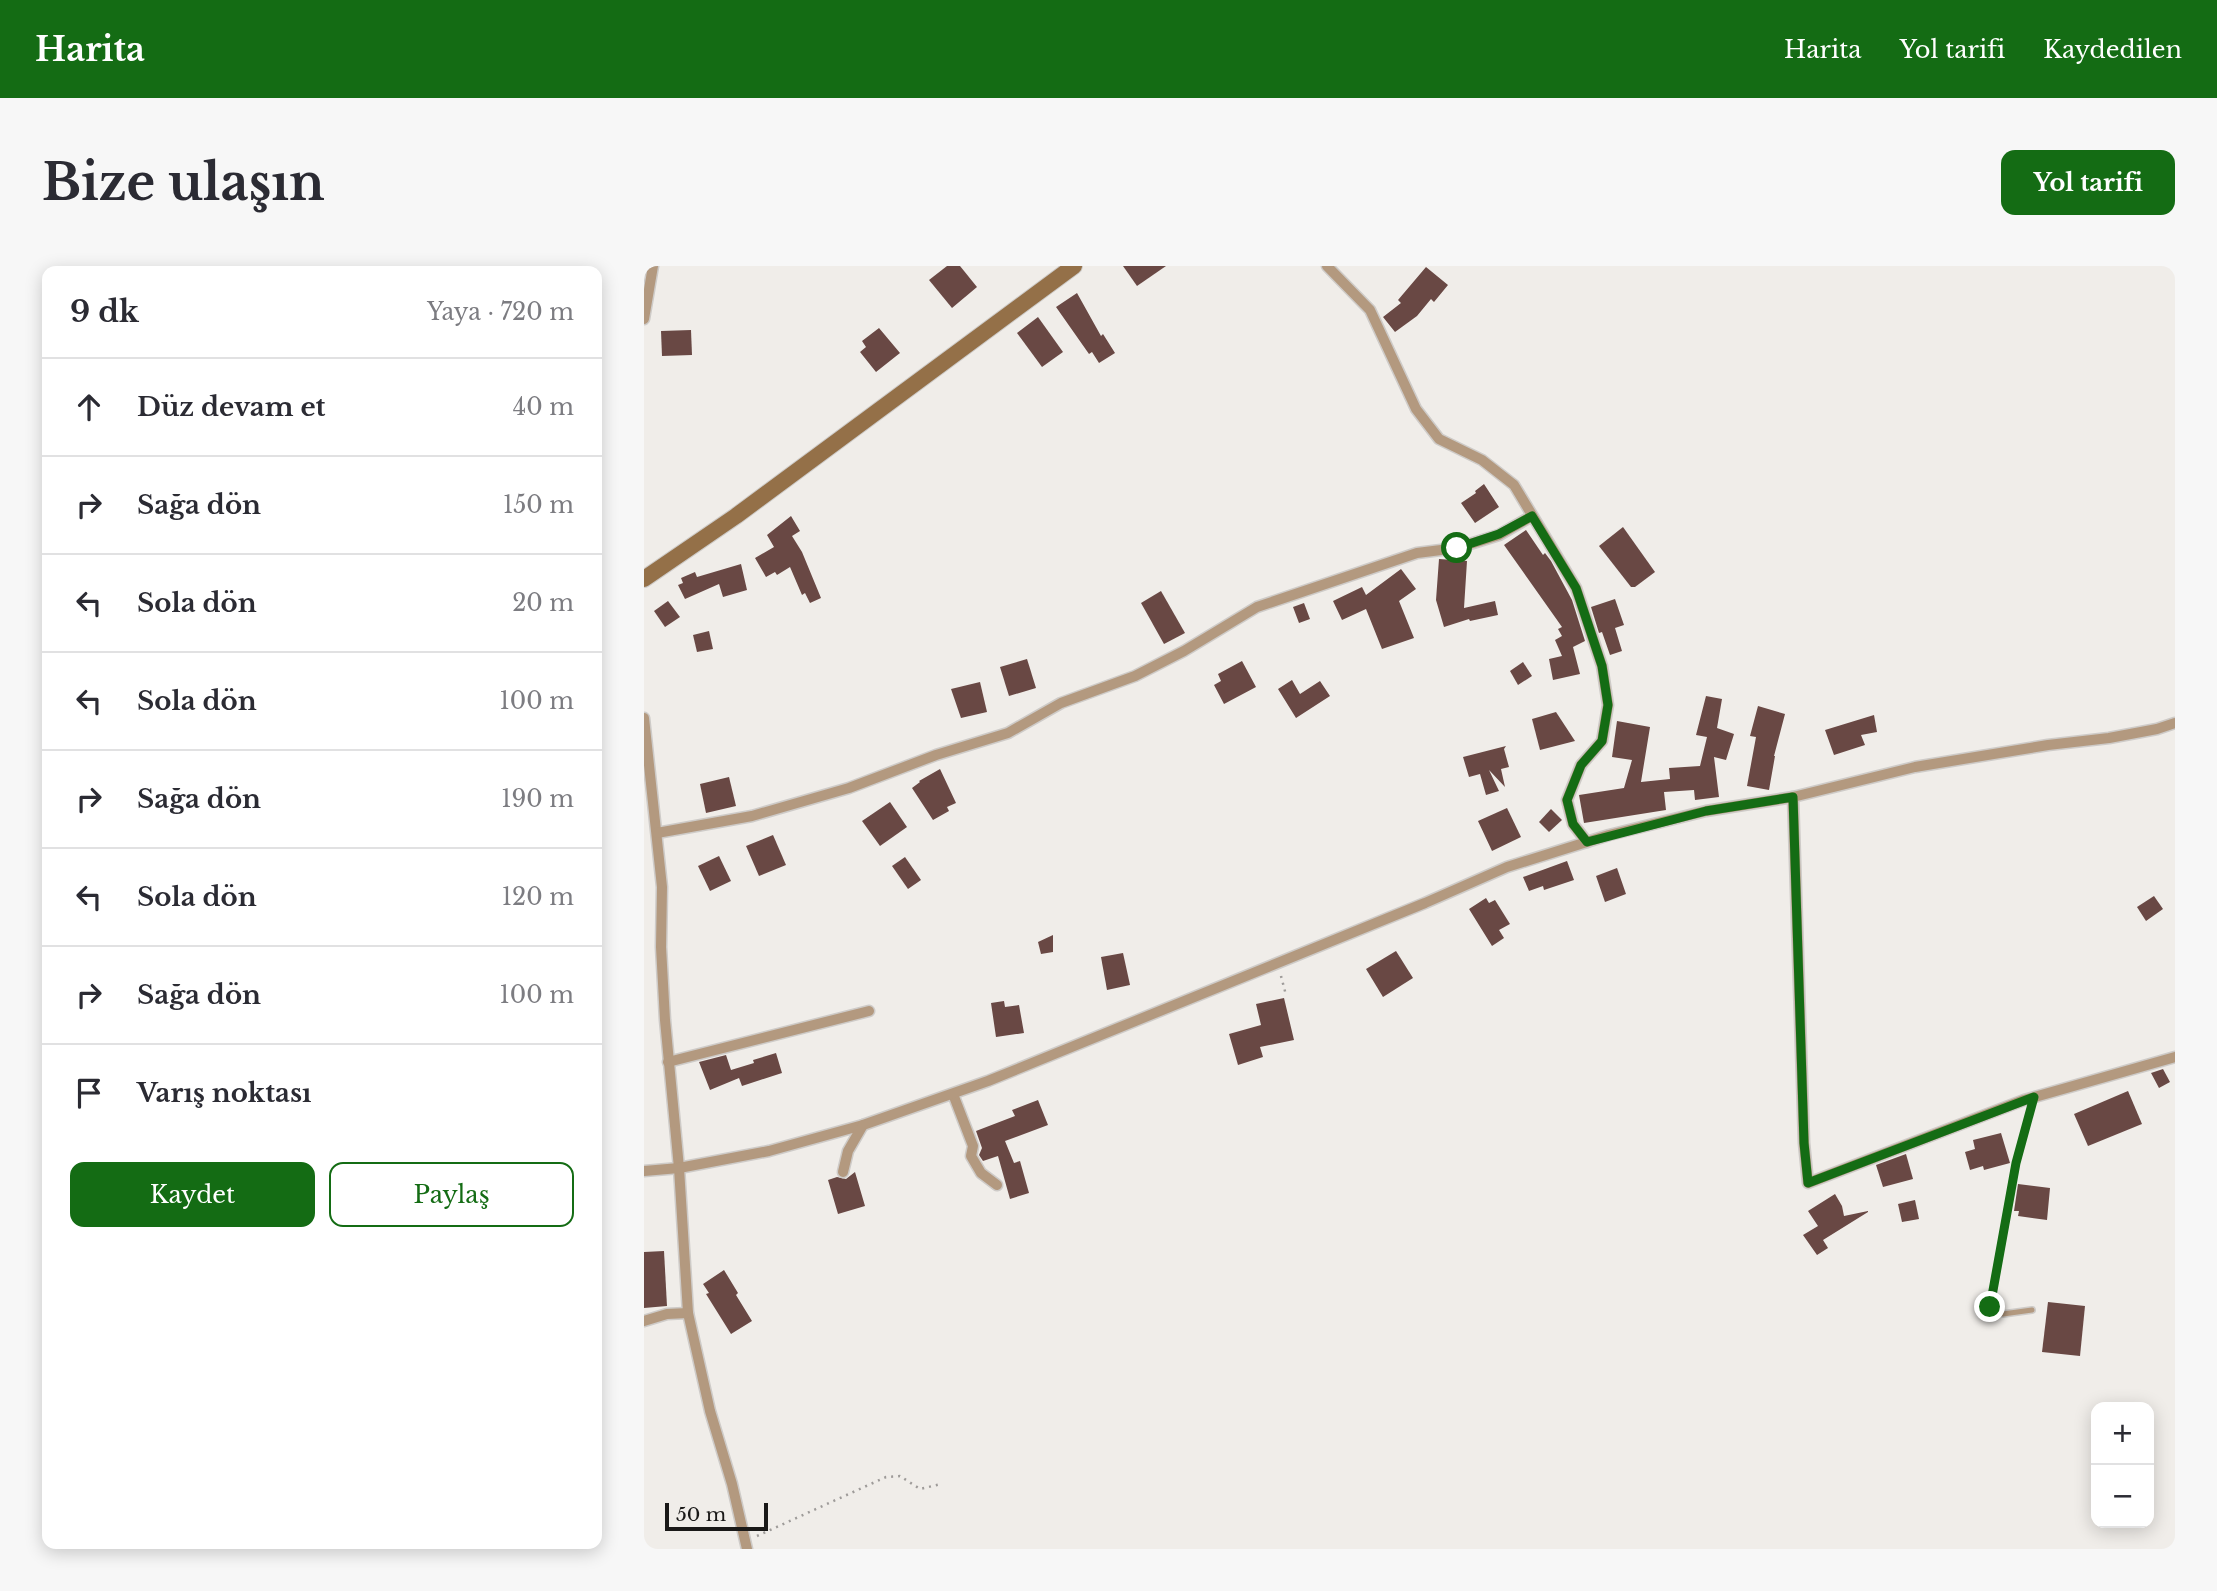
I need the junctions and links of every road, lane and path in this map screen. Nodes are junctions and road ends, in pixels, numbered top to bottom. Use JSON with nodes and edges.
{"nodes":[{"id":1,"x":653,"y":266,"type":"edge"},
{"id":2,"x":1074,"y":266,"type":"edge"},
{"id":3,"x":1327,"y":266,"type":"edge"},
{"id":4,"x":644,"y":319,"type":"edge"},
{"id":5,"x":1532,"y":516,"type":"junction"},
{"id":6,"x":644,"y":579,"type":"edge"},
{"id":7,"x":644,"y":719,"type":"edge"},
{"id":8,"x":2175,"y":723,"type":"edge"},
{"id":9,"x":1793,"y":797,"type":"junction"},
{"id":10,"x":657,"y":833,"type":"junction"},
{"id":11,"x":1587,"y":842,"type":"junction"},
{"id":12,"x":1277,"y":963,"type":"junction"},
{"id":13,"x":1286,"y":995,"type":"dead end"},
{"id":14,"x":869,"y":1011,"type":"dead end"},
{"id":15,"x":2175,"y":1057,"type":"edge"},
{"id":16,"x":668,"y":1062,"type":"junction"},
{"id":17,"x":953,"y":1094,"type":"junction"},
{"id":18,"x":2034,"y":1097,"type":"junction"},
{"id":19,"x":863,"y":1125,"type":"junction"},
{"id":20,"x":679,"y":1168,"type":"junction"},
{"id":21,"x":644,"y":1171,"type":"edge"},
{"id":22,"x":843,"y":1172,"type":"dead end"},
{"id":23,"x":996,"y":1185,"type":"dead end"},
{"id":24,"x":2032,"y":1310,"type":"dead end"},
{"id":25,"x":688,"y":1313,"type":"junction"},
{"id":26,"x":644,"y":1321,"type":"edge"},
{"id":27,"x":941,"y":1483,"type":"dead end"},
{"id":28,"x":746,"y":1546,"type":"edge"}],
"edges":[{"from":1,"to":4,"type":"street"},
{"from":2,"to":6,"type":"street"},
{"from":3,"to":5,"type":"street"},
{"from":5,"to":10,"type":"street"},
{"from":5,"to":11,"type":"street"},
{"from":7,"to":10,"type":"street"},
{"from":8,"to":9,"type":"street"},
{"from":9,"to":11,"type":"street"},
{"from":9,"to":18,"type":"street"},
{"from":10,"to":16,"type":"street"},
{"from":11,"to":12,"type":"street"},
{"from":12,"to":13,"type":"path"},
{"from":12,"to":17,"type":"street"},
{"from":14,"to":16,"type":"street"},
{"from":15,"to":18,"type":"street"},
{"from":16,"to":20,"type":"street"},
{"from":17,"to":19,"type":"street"},
{"from":17,"to":23,"type":"street"},
{"from":18,"to":24,"type":"lane"},
{"from":19,"to":20,"type":"street"},
{"from":19,"to":22,"type":"street"},
{"from":20,"to":21,"type":"street"},
{"from":20,"to":25,"type":"street"},
{"from":25,"to":26,"type":"street"},
{"from":25,"to":28,"type":"street"},
{"from":27,"to":28,"type":"path"}]}
